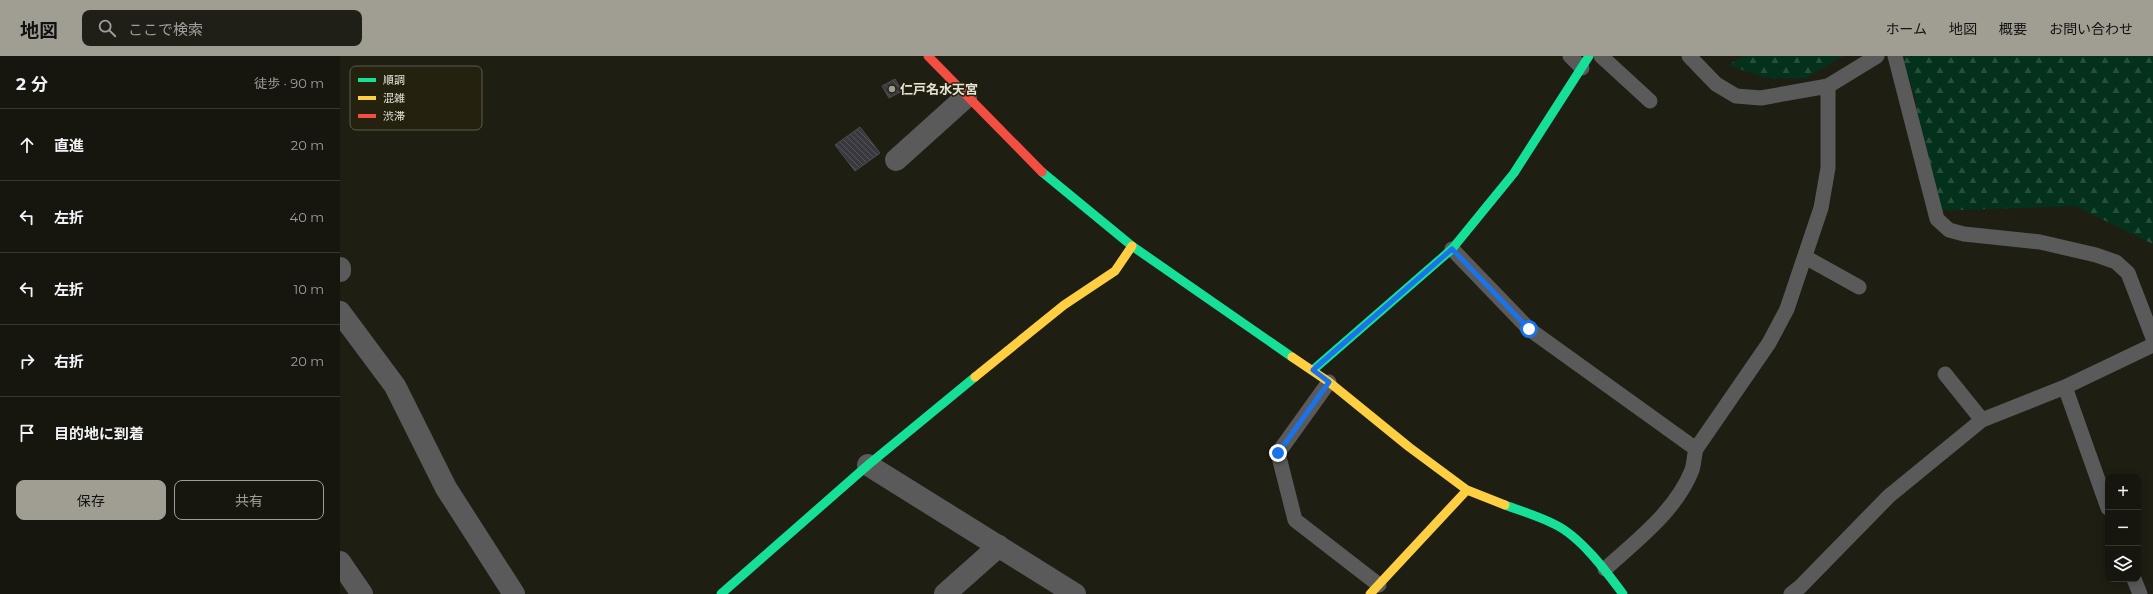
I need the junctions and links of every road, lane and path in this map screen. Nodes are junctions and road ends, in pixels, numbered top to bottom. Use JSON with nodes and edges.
{"nodes":[{"id":1,"x":928,"y":56,"type":"edge"},
{"id":2,"x":1570,"y":56,"type":"edge"},
{"id":3,"x":1601,"y":56,"type":"edge"},
{"id":4,"x":1689,"y":56,"type":"edge"},
{"id":5,"x":1877,"y":56,"type":"edge"},
{"id":6,"x":1895,"y":56,"type":"edge"},
{"id":7,"x":1586,"y":62,"type":"edge"},
{"id":8,"x":1828,"y":86,"type":"junction"},
{"id":9,"x":966,"y":97,"type":"junction"},
{"id":10,"x":1650,"y":101,"type":"dead end"},
{"id":11,"x":896,"y":160,"type":"dead end"},
{"id":12,"x":1132,"y":246,"type":"junction"},
{"id":13,"x":1452,"y":249,"type":"junction"},
{"id":14,"x":1805,"y":257,"type":"junction"},
{"id":15,"x":340,"y":268,"type":"edge"},
{"id":16,"x":340,"y":271,"type":"edge"},
{"id":17,"x":1859,"y":287,"type":"dead end"},
{"id":18,"x":340,"y":312,"type":"edge"},
{"id":19,"x":2153,"y":338,"type":"edge"},
{"id":20,"x":2153,"y":345,"type":"edge"},
{"id":21,"x":1313,"y":370,"type":"junction"},
{"id":22,"x":1945,"y":374,"type":"dead end"},
{"id":23,"x":1329,"y":382,"type":"junction"},
{"id":24,"x":2065,"y":387,"type":"junction"},
{"id":25,"x":1982,"y":420,"type":"junction"},
{"id":26,"x":1696,"y":449,"type":"junction"},
{"id":27,"x":868,"y":465,"type":"junction"},
{"id":28,"x":1467,"y":490,"type":"junction"},
{"id":29,"x":2105,"y":500,"type":"edge"},
{"id":30,"x":1000,"y":546,"type":"junction"},
{"id":31,"x":340,"y":562,"type":"edge"},
{"id":32,"x":1605,"y":569,"type":"junction"},
{"id":33,"x":2135,"y":582,"type":"edge"},
{"id":34,"x":1374,"y":590,"type":"edge"},
{"id":35,"x":362,"y":594,"type":"edge"},
{"id":36,"x":514,"y":594,"type":"edge"},
{"id":37,"x":721,"y":594,"type":"edge"},
{"id":38,"x":945,"y":594,"type":"edge"},
{"id":39,"x":1075,"y":594,"type":"edge"},
{"id":40,"x":1623,"y":594,"type":"edge"},
{"id":41,"x":1791,"y":594,"type":"edge"},
{"id":42,"x":2140,"y":594,"type":"edge"}],
"edges":[{"from":1,"to":9,"type":"street"},
{"from":2,"to":7,"type":"lane"},
{"from":3,"to":10,"type":"lane"},
{"from":4,"to":8,"type":"lane"},
{"from":5,"to":8,"type":"lane"},
{"from":6,"to":19,"type":"lane"},
{"from":7,"to":13,"type":"street"},
{"from":8,"to":14,"type":"lane"},
{"from":9,"to":11,"type":"street"},
{"from":9,"to":12,"type":"street"},
{"from":12,"to":21,"type":"street"},
{"from":12,"to":27,"type":"street"},
{"from":13,"to":21,"type":"street"},
{"from":13,"to":26,"type":"lane"},
{"from":14,"to":17,"type":"lane"},
{"from":14,"to":26,"type":"lane"},
{"from":15,"to":16,"type":"street"},
{"from":18,"to":36,"type":"street"},
{"from":20,"to":24,"type":"lane"},
{"from":21,"to":23,"type":"street"},
{"from":22,"to":25,"type":"lane"},
{"from":23,"to":28,"type":"street"},
{"from":23,"to":34,"type":"lane"},
{"from":24,"to":25,"type":"lane"},
{"from":24,"to":29,"type":"lane"},
{"from":25,"to":41,"type":"lane"},
{"from":26,"to":32,"type":"lane"},
{"from":27,"to":30,"type":"street"},
{"from":27,"to":37,"type":"street"},
{"from":28,"to":32,"type":"street"},
{"from":28,"to":34,"type":"street"},
{"from":30,"to":38,"type":"street"},
{"from":30,"to":39,"type":"street"},
{"from":31,"to":35,"type":"street"},
{"from":32,"to":40,"type":"street"},
{"from":33,"to":42,"type":"lane"}]}
